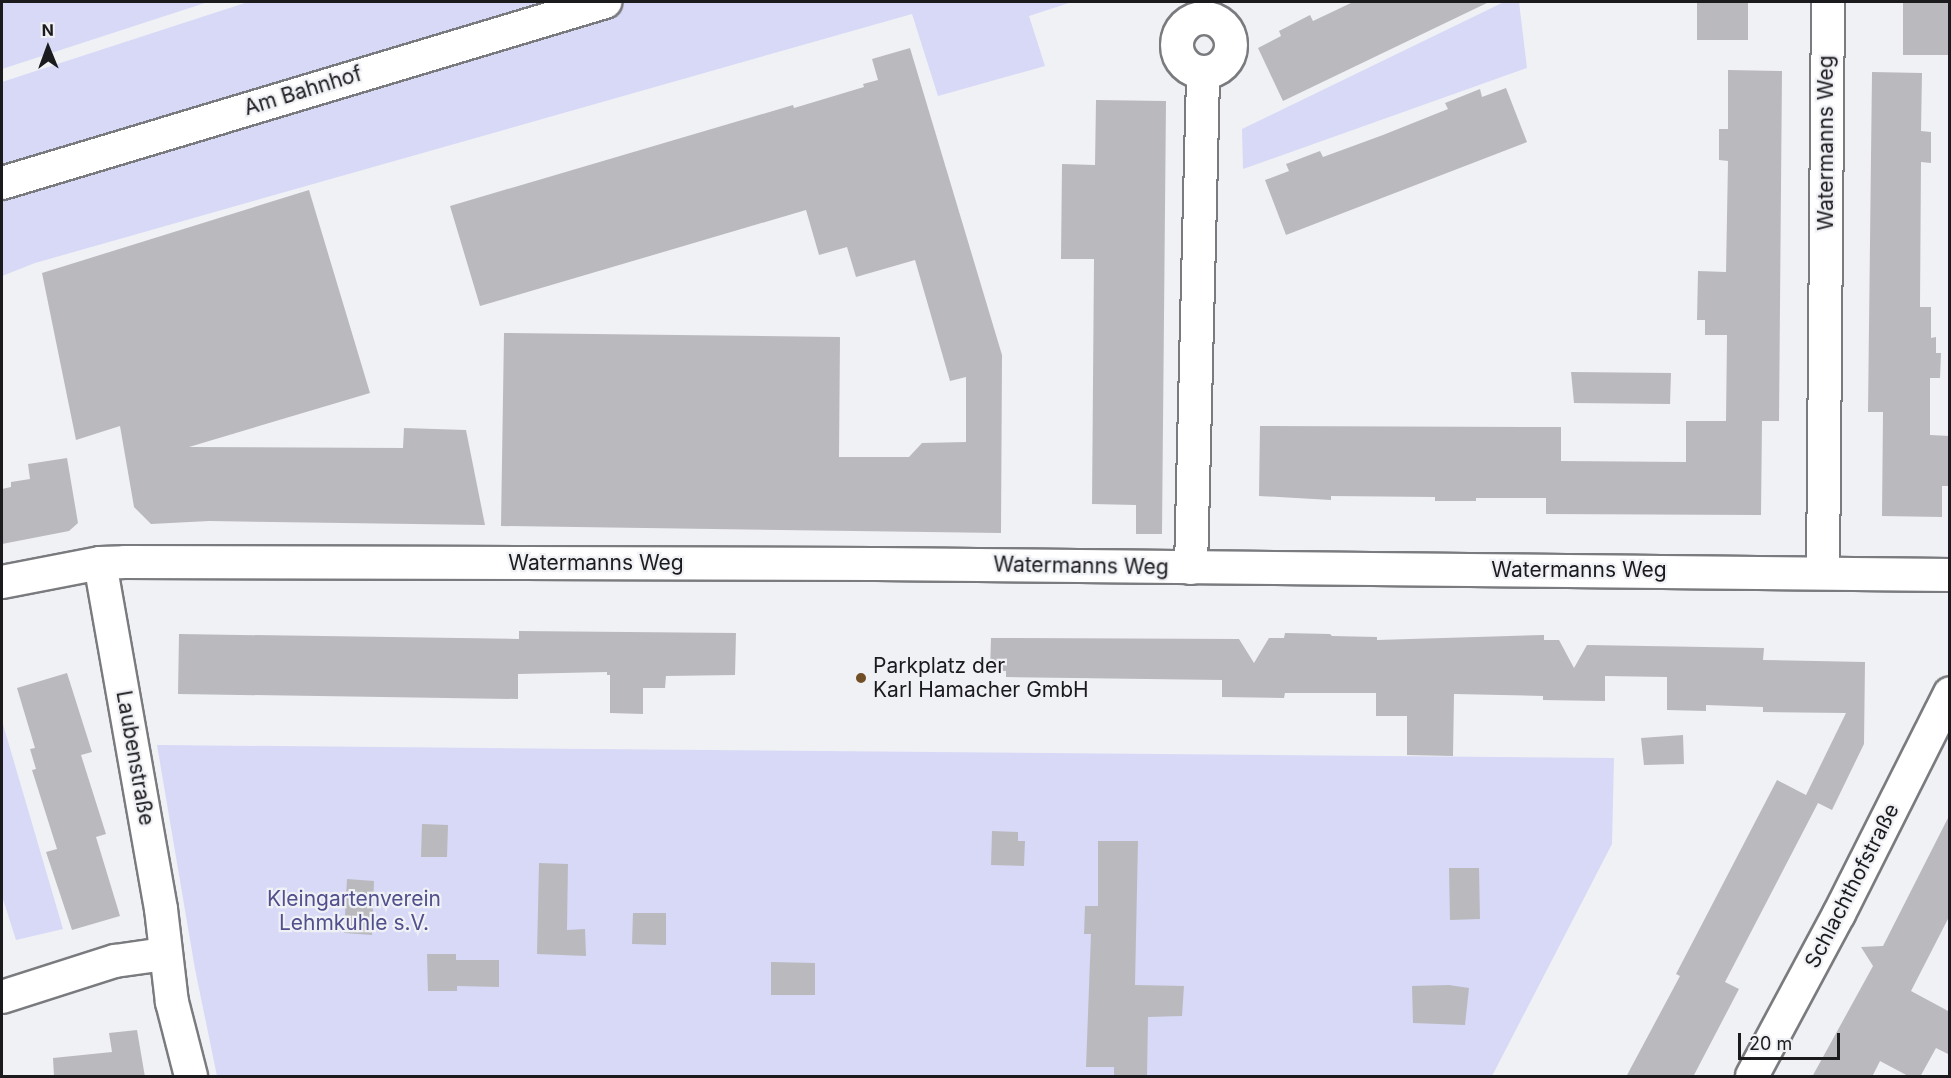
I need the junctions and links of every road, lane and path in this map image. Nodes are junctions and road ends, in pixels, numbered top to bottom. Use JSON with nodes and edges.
{"nodes":[{"id":1,"x":605,"y":2,"type":"edge"},
{"id":2,"x":1828,"y":2,"type":"edge"},
{"id":3,"x":1203,"y":73,"type":"dead end"},
{"id":4,"x":2,"y":183,"type":"edge"},
{"id":5,"x":100,"y":562,"type":"junction"},
{"id":6,"x":1191,"y":568,"type":"junction"},
{"id":7,"x":1823,"y":573,"type":"junction"},
{"id":8,"x":1950,"y":575,"type":"edge"},
{"id":9,"x":2,"y":582,"type":"edge"},
{"id":10,"x":1950,"y":693,"type":"edge"},
{"id":11,"x":164,"y":954,"type":"junction"},
{"id":12,"x":2,"y":997,"type":"edge"},
{"id":13,"x":191,"y":1077,"type":"edge"},
{"id":14,"x":1752,"y":1077,"type":"edge"}],
"edges":[{"from":1,"to":4,"type":"street","name":"Am Bahnhof"},
{"from":2,"to":7,"type":"street","name":"Watermanns Weg"},
{"from":3,"to":6,"type":"street","name":"Watermanns Weg"},
{"from":5,"to":6,"type":"street","name":"Watermanns Weg"},
{"from":5,"to":9,"type":"street","name":"Watermanns Weg"},
{"from":5,"to":11,"type":"street","name":"Laubenstraße"},
{"from":6,"to":7,"type":"street","name":"Watermanns Weg"},
{"from":7,"to":8,"type":"street","name":"Watermanns Weg"},
{"from":10,"to":14,"type":"street","name":"Schlachthofstraße"},
{"from":11,"to":12,"type":"street"},
{"from":11,"to":13,"type":"street","name":"Laubenstraße"}]}
